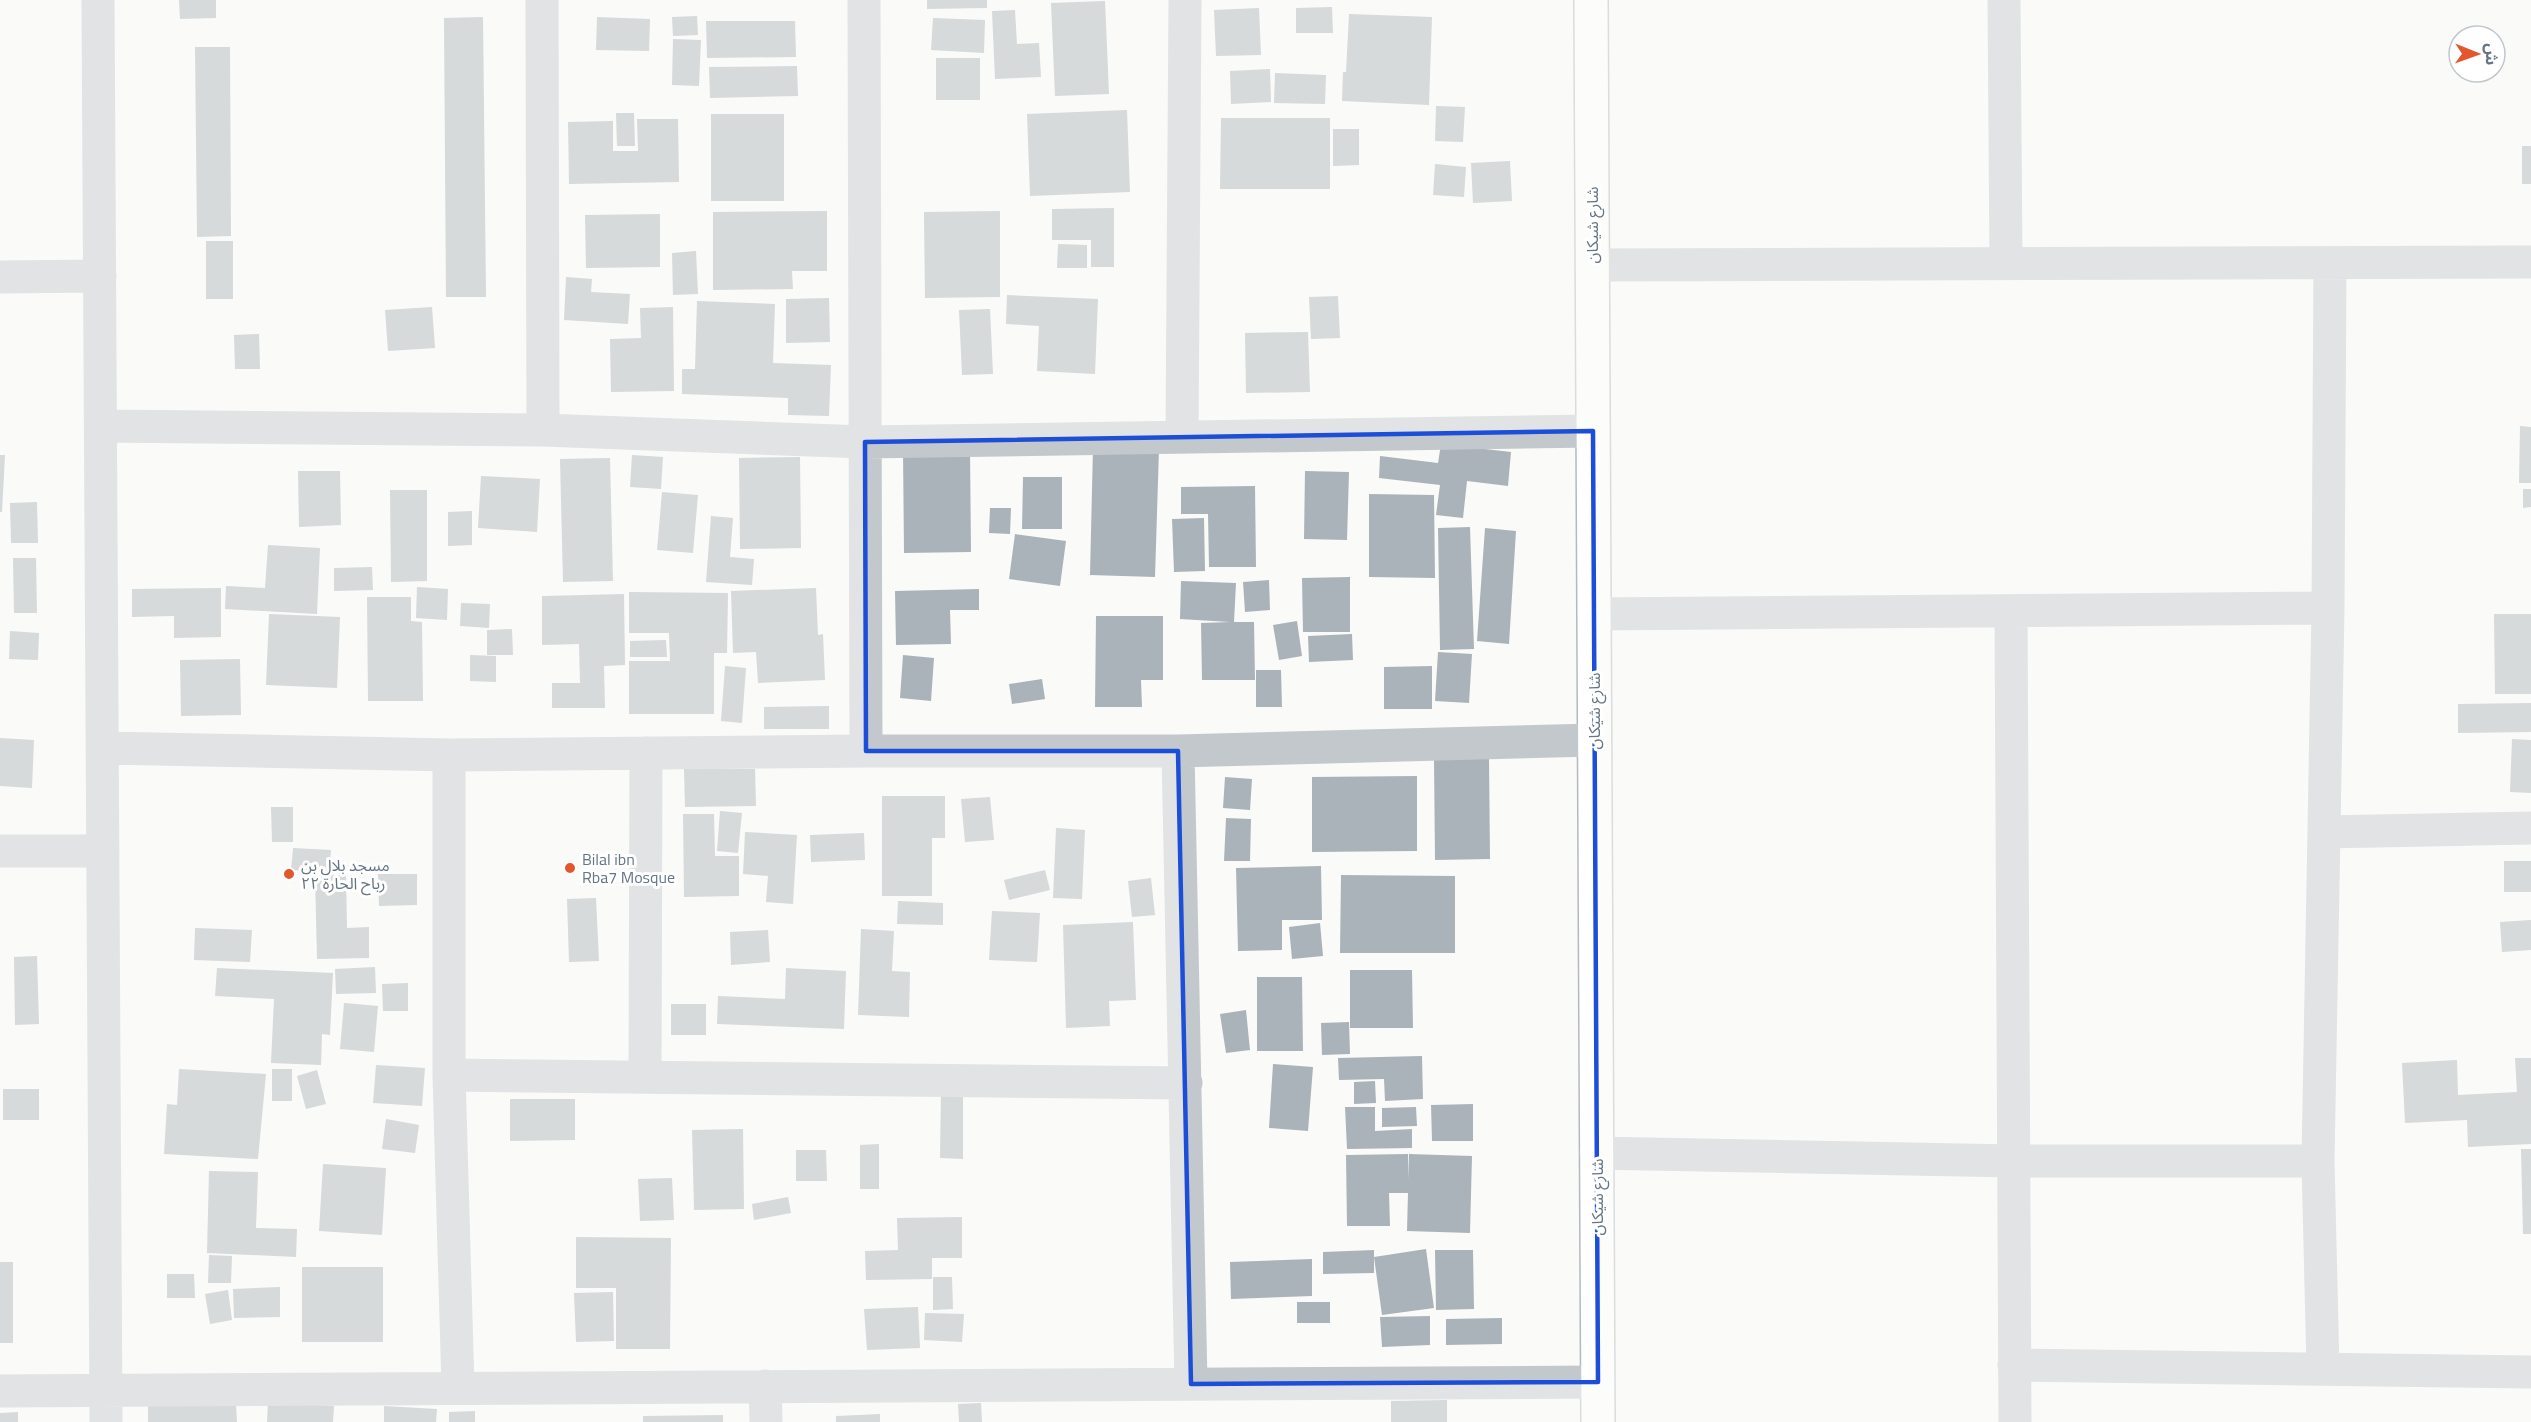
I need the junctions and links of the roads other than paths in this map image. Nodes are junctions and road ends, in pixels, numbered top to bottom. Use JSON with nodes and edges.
{"nodes":[{"id":1,"x":98,"y":0,"type":"edge"},
{"id":2,"x":542,"y":0,"type":"edge"},
{"id":3,"x":864,"y":0,"type":"edge"},
{"id":4,"x":1185,"y":0,"type":"edge"},
{"id":5,"x":1591,"y":0,"type":"edge"},
{"id":6,"x":2004,"y":0,"type":"edge"},
{"id":7,"x":2531,"y":262,"type":"edge"},
{"id":8,"x":2006,"y":263,"type":"junction"},
{"id":9,"x":2330,"y":263,"type":"junction"},
{"id":10,"x":1592,"y":265,"type":"junction"},
{"id":11,"x":100,"y":276,"type":"junction"},
{"id":12,"x":0,"y":277,"type":"edge"},
{"id":13,"x":101,"y":426,"type":"junction"},
{"id":14,"x":543,"y":430,"type":"junction"},
{"id":15,"x":1593,"y":431,"type":"junction"},
{"id":16,"x":1182,"y":436,"type":"junction"},
{"id":17,"x":865,"y":442,"type":"junction"},
{"id":18,"x":2328,"y":608,"type":"junction"},
{"id":19,"x":2011,"y":611,"type":"junction"},
{"id":20,"x":1594,"y":614,"type":"junction"},
{"id":21,"x":1594,"y":740,"type":"junction"},
{"id":22,"x":102,"y":748,"type":"junction"},
{"id":23,"x":866,"y":751,"type":"junction"},
{"id":24,"x":1178,"y":751,"type":"junction"},
{"id":25,"x":646,"y":753,"type":"junction"},
{"id":26,"x":449,"y":755,"type":"junction"},
{"id":27,"x":2531,"y":828,"type":"edge"},
{"id":28,"x":2324,"y":832,"type":"junction"},
{"id":29,"x":0,"y":851,"type":"edge"},
{"id":30,"x":103,"y":851,"type":"junction"},
{"id":31,"x":449,"y":1075,"type":"junction"},
{"id":32,"x":645,"y":1077,"type":"junction"},
{"id":33,"x":1186,"y":1083,"type":"junction"},
{"id":34,"x":1596,"y":1154,"type":"junction"},
{"id":35,"x":2014,"y":1161,"type":"junction"},
{"id":36,"x":2318,"y":1161,"type":"junction"},
{"id":37,"x":2014,"y":1365,"type":"junction"},
{"id":38,"x":2323,"y":1369,"type":"junction"},
{"id":39,"x":2531,"y":1372,"type":"edge"},
{"id":40,"x":1598,"y":1382,"type":"junction"},
{"id":41,"x":1191,"y":1384,"type":"junction"},
{"id":42,"x":765,"y":1386,"type":"junction"},
{"id":43,"x":458,"y":1388,"type":"junction"},
{"id":44,"x":0,"y":1390,"type":"edge"},
{"id":45,"x":106,"y":1390,"type":"junction"},
{"id":46,"x":106,"y":1422,"type":"edge"},
{"id":47,"x":766,"y":1422,"type":"edge"},
{"id":48,"x":1598,"y":1422,"type":"edge"},
{"id":49,"x":2015,"y":1422,"type":"edge"}],
"edges":[{"from":1,"to":11,"type":"street"},
{"from":2,"to":14,"type":"street"},
{"from":3,"to":17,"type":"street"},
{"from":4,"to":16,"type":"street"},
{"from":5,"to":10,"type":"street","name":"شارع شيكان"},
{"from":6,"to":8,"type":"street"},
{"from":7,"to":9,"type":"street"},
{"from":8,"to":9,"type":"street"},
{"from":8,"to":10,"type":"street"},
{"from":9,"to":18,"type":"street"},
{"from":10,"to":15,"type":"street","name":"شارع شيكان"},
{"from":11,"to":12,"type":"street"},
{"from":11,"to":13,"type":"street"},
{"from":13,"to":14,"type":"street"},
{"from":13,"to":22,"type":"street"},
{"from":14,"to":17,"type":"street"},
{"from":15,"to":16,"type":"street"},
{"from":15,"to":20,"type":"street","name":"شارع شيكان"},
{"from":16,"to":17,"type":"street"},
{"from":17,"to":23,"type":"street"},
{"from":18,"to":19,"type":"street"},
{"from":18,"to":28,"type":"street"},
{"from":19,"to":20,"type":"street"},
{"from":19,"to":35,"type":"street"},
{"from":20,"to":21,"type":"street","name":"شارع شيكان"},
{"from":21,"to":24,"type":"street"},
{"from":21,"to":34,"type":"street","name":"شارع شيكان"},
{"from":22,"to":26,"type":"street"},
{"from":22,"to":30,"type":"street"},
{"from":23,"to":24,"type":"street"},
{"from":23,"to":25,"type":"street"},
{"from":24,"to":33,"type":"street"},
{"from":25,"to":26,"type":"street"},
{"from":25,"to":32,"type":"street"},
{"from":26,"to":31,"type":"street"},
{"from":27,"to":28,"type":"street"},
{"from":28,"to":36,"type":"street"},
{"from":29,"to":30,"type":"street"},
{"from":30,"to":45,"type":"street"},
{"from":31,"to":32,"type":"street"},
{"from":31,"to":43,"type":"street"},
{"from":32,"to":33,"type":"street"},
{"from":33,"to":41,"type":"street"},
{"from":34,"to":35,"type":"street"},
{"from":34,"to":40,"type":"street","name":"شارع شيكان"},
{"from":35,"to":36,"type":"street"},
{"from":35,"to":37,"type":"street"},
{"from":36,"to":38,"type":"street"},
{"from":37,"to":38,"type":"street"},
{"from":37,"to":49,"type":"street"},
{"from":38,"to":39,"type":"street"},
{"from":40,"to":41,"type":"street"},
{"from":40,"to":48,"type":"street","name":"شارع شيكان"},
{"from":41,"to":42,"type":"street"},
{"from":42,"to":43,"type":"street"},
{"from":42,"to":47,"type":"street"},
{"from":43,"to":45,"type":"street"},
{"from":44,"to":45,"type":"street"},
{"from":45,"to":46,"type":"street"}]}
